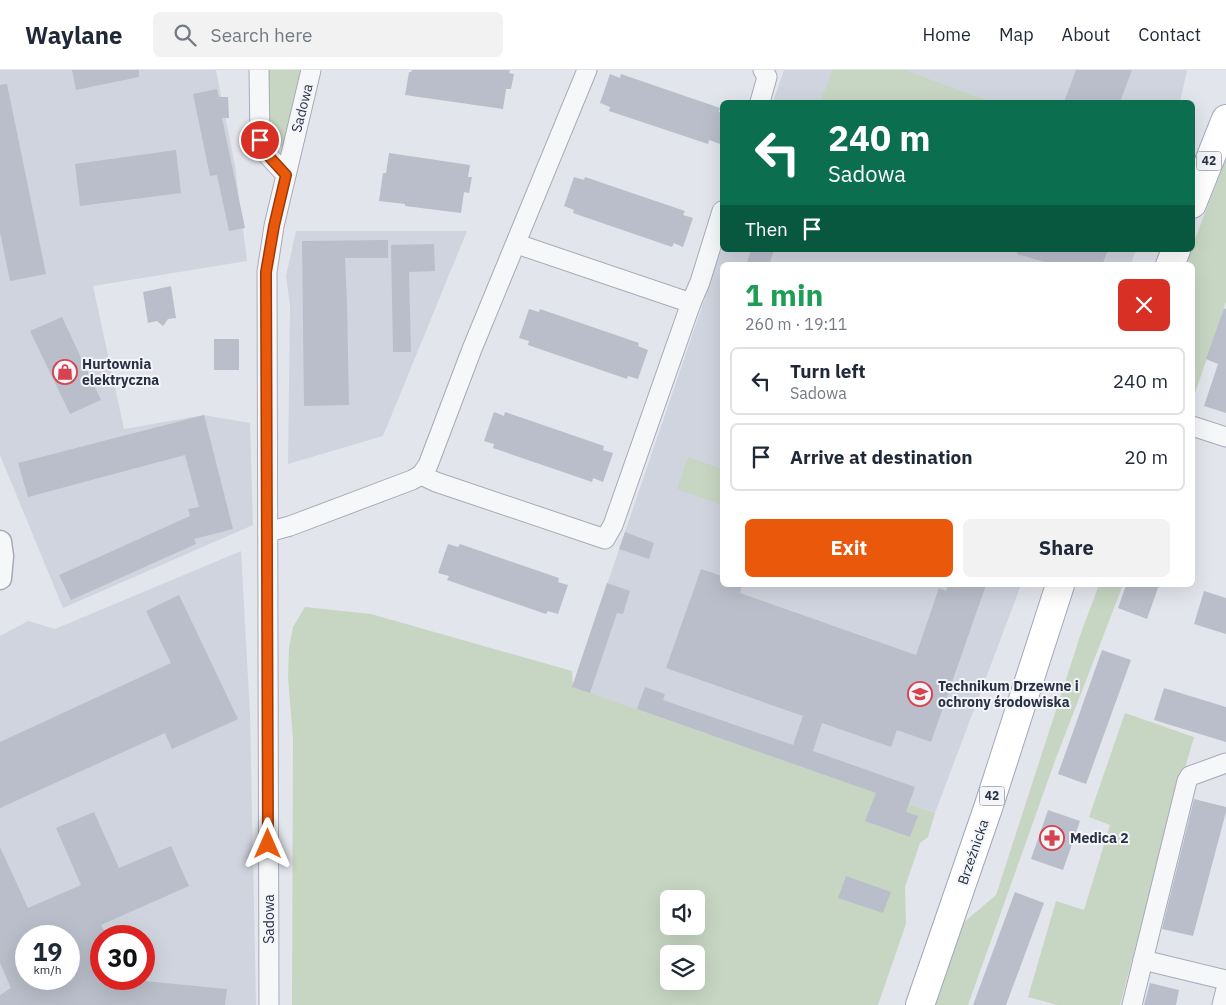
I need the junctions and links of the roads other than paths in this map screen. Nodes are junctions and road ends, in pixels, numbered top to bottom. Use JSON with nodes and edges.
{"nodes":[{"id":1,"x":259,"y":70,"type":"edge"},
{"id":2,"x":312,"y":70,"type":"edge"},
{"id":3,"x":586,"y":70,"type":"edge"},
{"id":4,"x":763,"y":70,"type":"edge"},
{"id":5,"x":761,"y":100,"type":"edge"},
{"id":6,"x":1226,"y":118,"type":"edge"},
{"id":7,"x":286,"y":175,"type":"junction"},
{"id":8,"x":1195,"y":196,"type":"edge"},
{"id":9,"x":720,"y":217,"type":"edge"},
{"id":10,"x":517,"y":244,"type":"junction"},
{"id":11,"x":690,"y":303,"type":"junction"},
{"id":12,"x":1195,"y":427,"type":"edge"},
{"id":13,"x":1226,"y":437,"type":"edge"},
{"id":14,"x":421,"y":475,"type":"junction"},
{"id":15,"x":268,"y":532,"type":"junction"},
{"id":16,"x":0,"y":542,"type":"edge"},
{"id":17,"x":0,"y":578,"type":"edge"},
{"id":18,"x":1059,"y":587,"type":"edge"},
{"id":19,"x":1226,"y":763,"type":"edge"},
{"id":20,"x":1143,"y":960,"type":"junction"},
{"id":21,"x":1226,"y":980,"type":"edge"},
{"id":22,"x":1226,"y":989,"type":"edge"},
{"id":23,"x":269,"y":1005,"type":"edge"},
{"id":24,"x":920,"y":1005,"type":"edge"},
{"id":25,"x":1132,"y":1005,"type":"edge"},
{"id":26,"x":1222,"y":1005,"type":"edge"}],
"edges":[{"from":1,"to":7,"type":"street"},
{"from":2,"to":7,"type":"street","name":"Sadowa"},
{"from":3,"to":10,"type":"street"},
{"from":4,"to":5,"type":"street"},
{"from":6,"to":8,"type":"main road","number":"42"},
{"from":7,"to":15,"type":"street","name":"Sadowa"},
{"from":9,"to":11,"type":"street"},
{"from":10,"to":11,"type":"street"},
{"from":10,"to":14,"type":"street"},
{"from":11,"to":14,"type":"street"},
{"from":12,"to":13,"type":"street"},
{"from":14,"to":15,"type":"street"},
{"from":15,"to":23,"type":"street","name":"Sadowa"},
{"from":16,"to":17,"type":"street"},
{"from":18,"to":24,"type":"main road","name":"Brzeźnicka","number":"42"},
{"from":19,"to":20,"type":"street"},
{"from":20,"to":21,"type":"street"},
{"from":20,"to":25,"type":"street"},
{"from":22,"to":26,"type":"street"}]}
